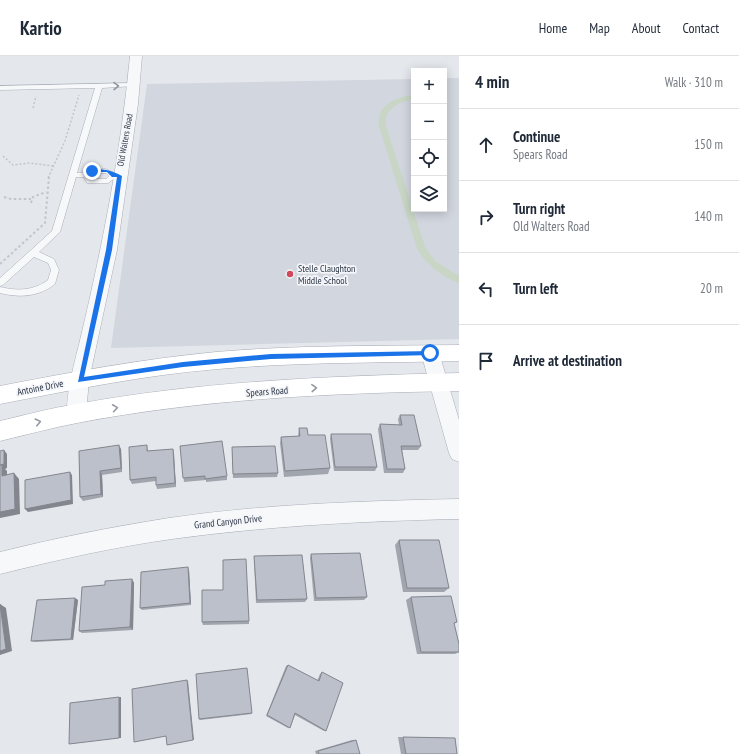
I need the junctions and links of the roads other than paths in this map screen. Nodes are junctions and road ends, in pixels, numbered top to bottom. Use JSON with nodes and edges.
{"nodes":[{"id":1,"x":136,"y":56,"type":"edge"},
{"id":2,"x":99,"y":86,"type":"junction"},
{"id":3,"x":133,"y":86,"type":"junction"},
{"id":4,"x":0,"y":88,"type":"edge"},
{"id":5,"x":73,"y":175,"type":"junction"},
{"id":6,"x":116,"y":176,"type":"junction"},
{"id":7,"x":33,"y":252,"type":"junction"},
{"id":8,"x":0,"y":283,"type":"edge"},
{"id":9,"x":0,"y":290,"type":"edge"},
{"id":10,"x":430,"y":353,"type":"junction"},
{"id":11,"x":459,"y":353,"type":"edge"},
{"id":12,"x":80,"y":380,"type":"junction"},
{"id":13,"x":449,"y":383,"type":"edge"},
{"id":14,"x":0,"y":395,"type":"edge"},
{"id":15,"x":76,"y":413,"type":"junction"},
{"id":16,"x":0,"y":430,"type":"edge"},
{"id":17,"x":459,"y":453,"type":"edge"},
{"id":18,"x":459,"y":509,"type":"edge"},
{"id":19,"x":0,"y":563,"type":"edge"}],
"edges":[{"from":1,"to":3,"type":"street","name":"Old Walters Road"},
{"from":2,"to":3,"type":"lane","one_way":true},
{"from":2,"to":4,"type":"lane"},
{"from":2,"to":5,"type":"lane"},
{"from":3,"to":6,"type":"street","name":"Old Walters Road"},
{"from":5,"to":6,"type":"lane"},
{"from":5,"to":7,"type":"lane"},
{"from":6,"to":12,"type":"street","name":"Old Walters Road"},
{"from":7,"to":8,"type":"lane"},
{"from":7,"to":9,"type":"lane"},
{"from":10,"to":11,"type":"main road"},
{"from":10,"to":12,"type":"main road"},
{"from":10,"to":13,"type":"street"},
{"from":12,"to":14,"type":"main road","name":"Antoine Drive"},
{"from":12,"to":15,"type":"street","name":"Old Walters Road"},
{"from":15,"to":13,"type":"main road","name":"Spears Road","one_way":true},
{"from":13,"to":17,"type":"street"},
{"from":16,"to":15,"type":"main road","one_way":true},
{"from":18,"to":19,"type":"street","name":"Grand Canyon Drive"}]}
